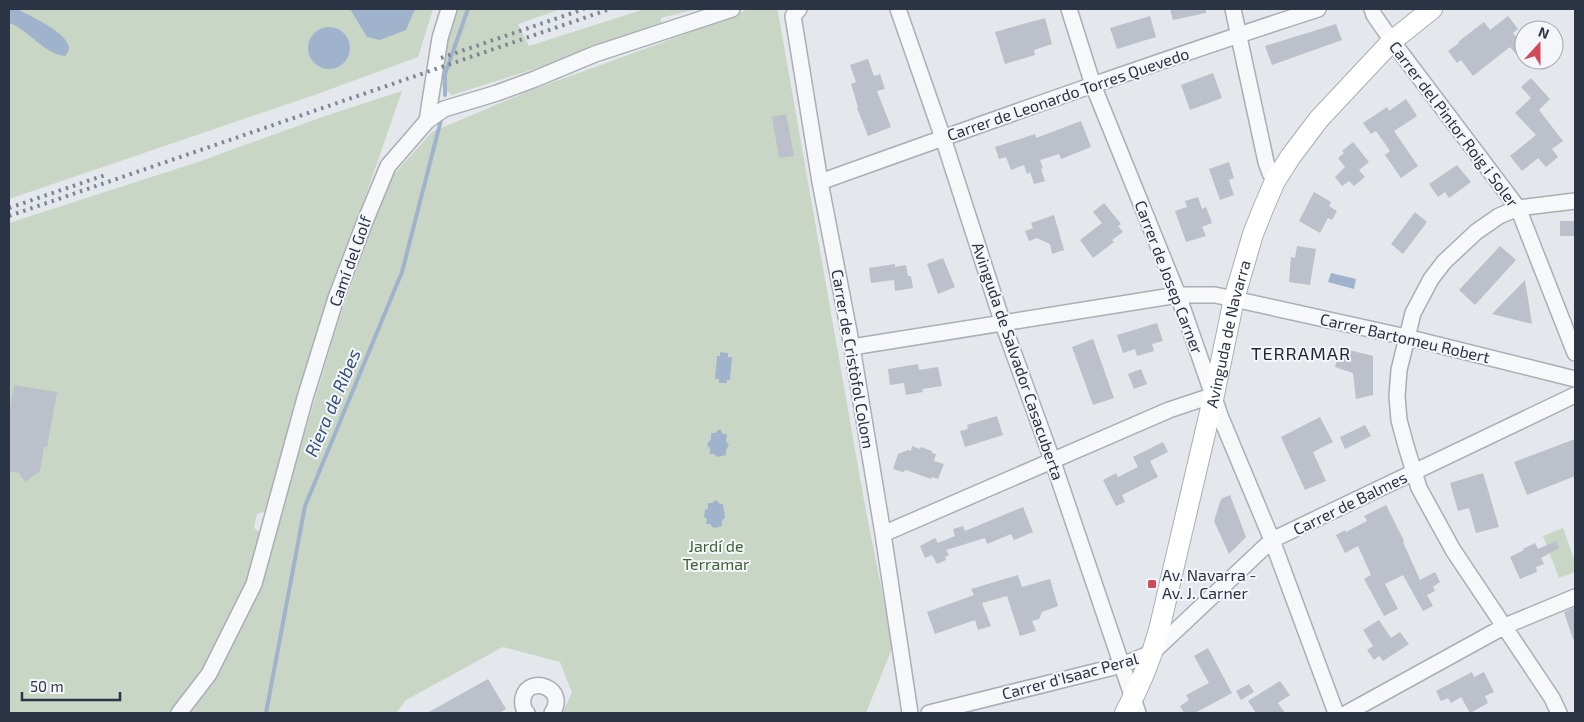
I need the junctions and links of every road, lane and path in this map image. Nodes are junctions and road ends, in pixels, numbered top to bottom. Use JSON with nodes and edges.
{"nodes":[{"id":1,"x":449,"y":9,"type":"edge"},
{"id":2,"x":732,"y":9,"type":"edge"},
{"id":3,"x":799,"y":9,"type":"edge"},
{"id":4,"x":898,"y":9,"type":"edge"},
{"id":5,"x":1069,"y":9,"type":"edge"},
{"id":6,"x":1233,"y":9,"type":"edge"},
{"id":7,"x":1318,"y":9,"type":"edge"},
{"id":8,"x":1372,"y":9,"type":"edge"},
{"id":9,"x":1432,"y":9,"type":"edge"},
{"id":10,"x":1238,"y":35,"type":"junction"},
{"id":11,"x":1392,"y":41,"type":"junction"},
{"id":12,"x":1093,"y":85,"type":"junction"},
{"id":13,"x":427,"y":121,"type":"junction"},
{"id":14,"x":943,"y":138,"type":"junction"},
{"id":15,"x":820,"y":182,"type":"junction"},
{"id":16,"x":1275,"y":182,"type":"junction"},
{"id":17,"x":1575,"y":202,"type":"edge"},
{"id":18,"x":1518,"y":208,"type":"junction"},
{"id":19,"x":1178,"y":295,"type":"junction"},
{"id":20,"x":1234,"y":299,"type":"junction"},
{"id":21,"x":1003,"y":324,"type":"junction"},
{"id":22,"x":1406,"y":337,"type":"junction"},
{"id":23,"x":852,"y":348,"type":"junction"},
{"id":24,"x":1575,"y":353,"type":"edge"},
{"id":25,"x":1575,"y":379,"type":"edge"},
{"id":26,"x":1214,"y":395,"type":"junction"},
{"id":27,"x":1575,"y":395,"type":"edge"},
{"id":28,"x":1053,"y":462,"type":"junction"},
{"id":29,"x":1414,"y":473,"type":"junction"},
{"id":30,"x":883,"y":534,"type":"junction"},
{"id":31,"x":1272,"y":540,"type":"junction"},
{"id":32,"x":1575,"y":597,"type":"edge"},
{"id":33,"x":1505,"y":626,"type":"junction"},
{"id":34,"x":1153,"y":652,"type":"junction"},
{"id":35,"x":1122,"y":665,"type":"junction"},
{"id":36,"x":1132,"y":708,"type":"edge"},
{"id":37,"x":178,"y":713,"type":"edge"},
{"id":38,"x":527,"y":713,"type":"edge"},
{"id":39,"x":552,"y":713,"type":"edge"},
{"id":40,"x":910,"y":713,"type":"edge"},
{"id":41,"x":929,"y":713,"type":"edge"},
{"id":42,"x":1336,"y":713,"type":"edge"},
{"id":43,"x":1347,"y":713,"type":"edge"},
{"id":44,"x":1559,"y":713,"type":"edge"}],
"edges":[{"from":1,"to":13,"type":"street"},
{"from":2,"to":13,"type":"street","name":"Camí del Golf"},
{"from":3,"to":15,"type":"street","name":"Carrer de Cristòfol Colom"},
{"from":4,"to":14,"type":"street","name":"Avinguda de Salvador Casacuberta"},
{"from":5,"to":12,"type":"street","name":"Carrer de Josep Carner"},
{"from":6,"to":10,"type":"street"},
{"from":7,"to":10,"type":"street","name":"Carrer de Leonardo Torres Quevedo"},
{"from":8,"to":11,"type":"street","name":"Carrer del Pintor Roig i Soler"},
{"from":9,"to":11,"type":"street","name":"Avinguda de Navarra"},
{"from":10,"to":12,"type":"street","name":"Carrer de Leonardo Torres Quevedo"},
{"from":10,"to":16,"type":"street"},
{"from":11,"to":16,"type":"street","name":"Avinguda de Navarra"},
{"from":11,"to":18,"type":"street","name":"Carrer del Pintor Roig i Soler"},
{"from":12,"to":14,"type":"street","name":"Carrer de Leonardo Torres Quevedo"},
{"from":12,"to":19,"type":"street","name":"Carrer de Josep Carner"},
{"from":13,"to":37,"type":"street","name":"Camí del Golf"},
{"from":14,"to":15,"type":"street","name":"Carrer de Leonardo Torres Quevedo"},
{"from":14,"to":21,"type":"street","name":"Avinguda de Salvador Casacuberta"},
{"from":15,"to":23,"type":"street","name":"Carrer de Cristòfol Colom"},
{"from":16,"to":20,"type":"street","name":"Avinguda de Navarra"},
{"from":17,"to":18,"type":"street"},
{"from":18,"to":22,"type":"street"},
{"from":18,"to":24,"type":"street","name":"Carrer del Pintor Roig i Soler"},
{"from":19,"to":20,"type":"street","name":"Carrer Bartomeu Robert"},
{"from":19,"to":21,"type":"street","name":"Carrer Bartomeu Robert"},
{"from":19,"to":26,"type":"street","name":"Carrer de Josep Carner"},
{"from":20,"to":22,"type":"street","name":"Carrer Bartomeu Robert"},
{"from":20,"to":26,"type":"street","name":"Avinguda de Navarra"},
{"from":21,"to":23,"type":"street","name":"Carrer Bartomeu Robert"},
{"from":21,"to":28,"type":"street","name":"Avinguda de Salvador Casacuberta"},
{"from":22,"to":25,"type":"street","name":"Carrer Bartomeu Robert"},
{"from":22,"to":29,"type":"street"},
{"from":23,"to":30,"type":"street","name":"Carrer de Cristòfol Colom"},
{"from":26,"to":28,"type":"street"},
{"from":26,"to":31,"type":"street","name":"Carrer de Josep Carner"},
{"from":26,"to":34,"type":"street","name":"Avinguda de Navarra"},
{"from":27,"to":29,"type":"street","name":"Carrer de Balmes"},
{"from":28,"to":30,"type":"street"},
{"from":28,"to":35,"type":"street","name":"Avinguda de Salvador Casacuberta"},
{"from":29,"to":31,"type":"street","name":"Carrer de Balmes"},
{"from":29,"to":33,"type":"street"},
{"from":30,"to":40,"type":"street","name":"Carrer de Cristòfol Colom"},
{"from":31,"to":34,"type":"street","name":"Carrer de Balmes"},
{"from":31,"to":42,"type":"street","name":"Carrer de Josep Carner"},
{"from":32,"to":33,"type":"street"},
{"from":33,"to":43,"type":"street"},
{"from":33,"to":44,"type":"street"},
{"from":34,"to":35,"type":"street","name":"Carrer d'Isaac Peral"},
{"from":34,"to":36,"type":"street","name":"Avinguda de Navarra"},
{"from":35,"to":36,"type":"street","name":"Avinguda de Salvador Casacuberta"},
{"from":35,"to":41,"type":"street","name":"Carrer d'Isaac Peral"},
{"from":38,"to":39,"type":"street"}]}
